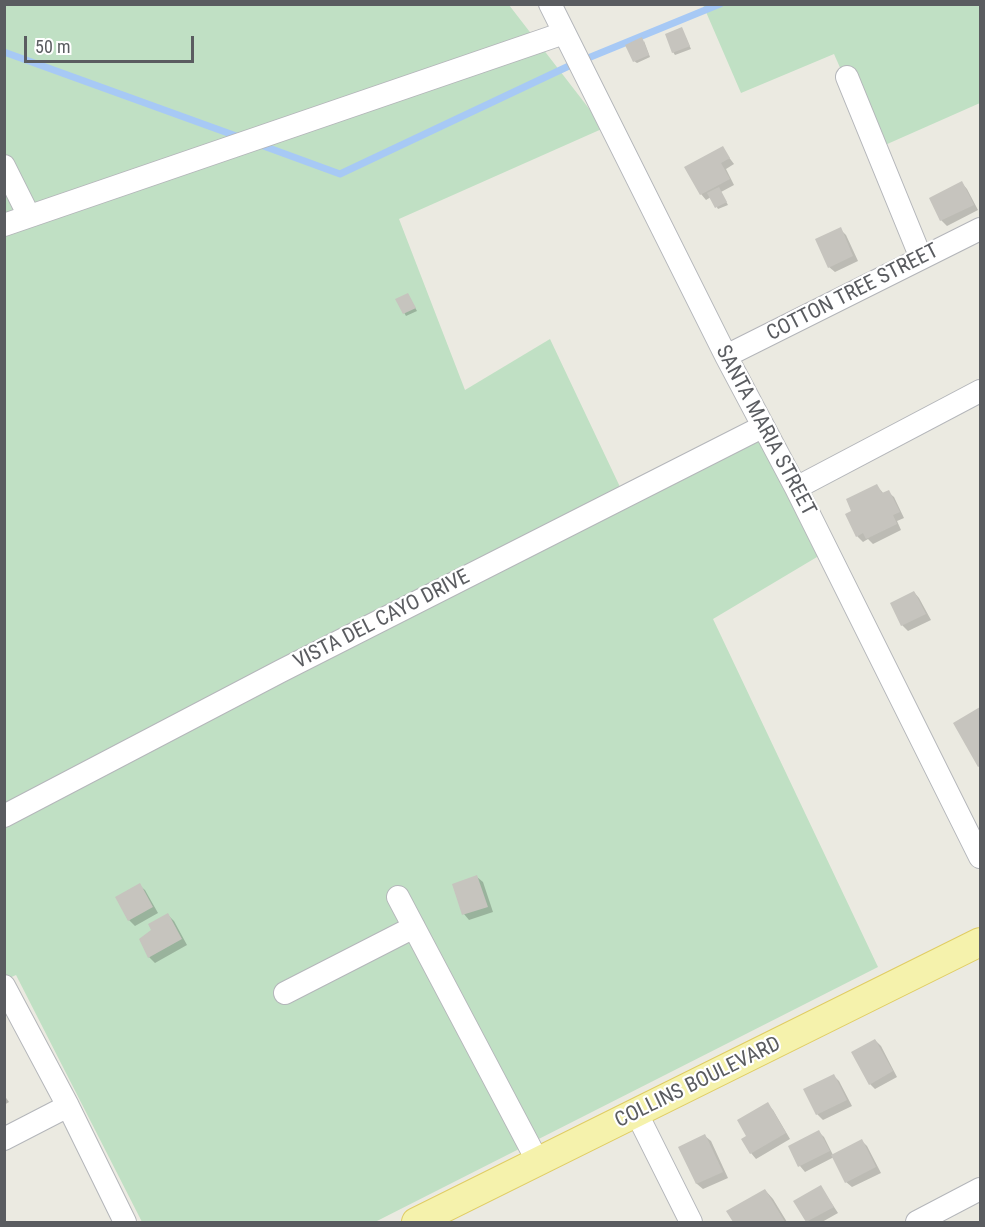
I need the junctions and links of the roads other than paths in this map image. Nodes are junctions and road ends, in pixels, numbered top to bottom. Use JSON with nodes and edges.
{"nodes":[{"id":1,"x":550,"y":4,"type":"edge"},
{"id":2,"x":564,"y":33,"type":"junction"},
{"id":3,"x":847,"y":77,"type":"dead end"},
{"id":4,"x":4,"y":166,"type":"edge"},
{"id":5,"x":29,"y":216,"type":"junction"},
{"id":6,"x":4,"y":225,"type":"edge"},
{"id":7,"x":981,"y":229,"type":"edge"},
{"id":8,"x":921,"y":258,"type":"junction"},
{"id":9,"x":726,"y":357,"type":"junction"},
{"id":10,"x":981,"y":391,"type":"edge"},
{"id":11,"x":762,"y":427,"type":"junction"},
{"id":12,"x":796,"y":488,"type":"junction"},
{"id":13,"x":4,"y":816,"type":"edge"},
{"id":14,"x":981,"y":857,"type":"edge"},
{"id":15,"x":398,"y":897,"type":"dead end"},
{"id":16,"x":414,"y":927,"type":"junction"},
{"id":17,"x":981,"y":942,"type":"edge"},
{"id":18,"x":4,"y":986,"type":"edge"},
{"id":19,"x":285,"y":993,"type":"dead end"},
{"id":20,"x":68,"y":1106,"type":"junction"},
{"id":21,"x":637,"y":1114,"type":"junction"},
{"id":22,"x":4,"y":1138,"type":"edge"},
{"id":23,"x":538,"y":1162,"type":"junction"},
{"id":24,"x":981,"y":1189,"type":"edge"},
{"id":25,"x":450,"y":1215,"type":"edge"},
{"id":26,"x":125,"y":1222,"type":"edge"},
{"id":27,"x":416,"y":1222,"type":"edge"},
{"id":28,"x":691,"y":1222,"type":"edge"},
{"id":29,"x":917,"y":1222,"type":"edge"}],
"edges":[{"from":1,"to":2,"type":"street","name":"SANTA MARIA STREET"},
{"from":2,"to":5,"type":"street"},
{"from":2,"to":9,"type":"street","name":"SANTA MARIA STREET"},
{"from":3,"to":8,"type":"street"},
{"from":4,"to":5,"type":"street"},
{"from":5,"to":6,"type":"street"},
{"from":7,"to":8,"type":"street","name":"COTTON TREE STREET"},
{"from":8,"to":9,"type":"street","name":"COTTON TREE STREET"},
{"from":9,"to":11,"type":"street","name":"SANTA MARIA STREET"},
{"from":10,"to":12,"type":"street"},
{"from":11,"to":12,"type":"street","name":"SANTA MARIA STREET"},
{"from":11,"to":13,"type":"street","name":"VISTA DEL CAYO DRIVE"},
{"from":12,"to":14,"type":"street","name":"SANTA MARIA STREET"},
{"from":15,"to":16,"type":"street"},
{"from":16,"to":19,"type":"street"},
{"from":16,"to":23,"type":"street"},
{"from":17,"to":21,"type":"main road","name":"COLLINS BOULEVARD"},
{"from":18,"to":20,"type":"street"},
{"from":20,"to":22,"type":"street"},
{"from":20,"to":26,"type":"street"},
{"from":21,"to":23,"type":"main road","name":"COLLINS BOULEVARD"},
{"from":21,"to":28,"type":"street"},
{"from":23,"to":25,"type":"main road","name":"COLLINS BOULEVARD"},
{"from":24,"to":29,"type":"street"},
{"from":25,"to":27,"type":"main road","name":"COLLINS BOULEVARD"}]}
